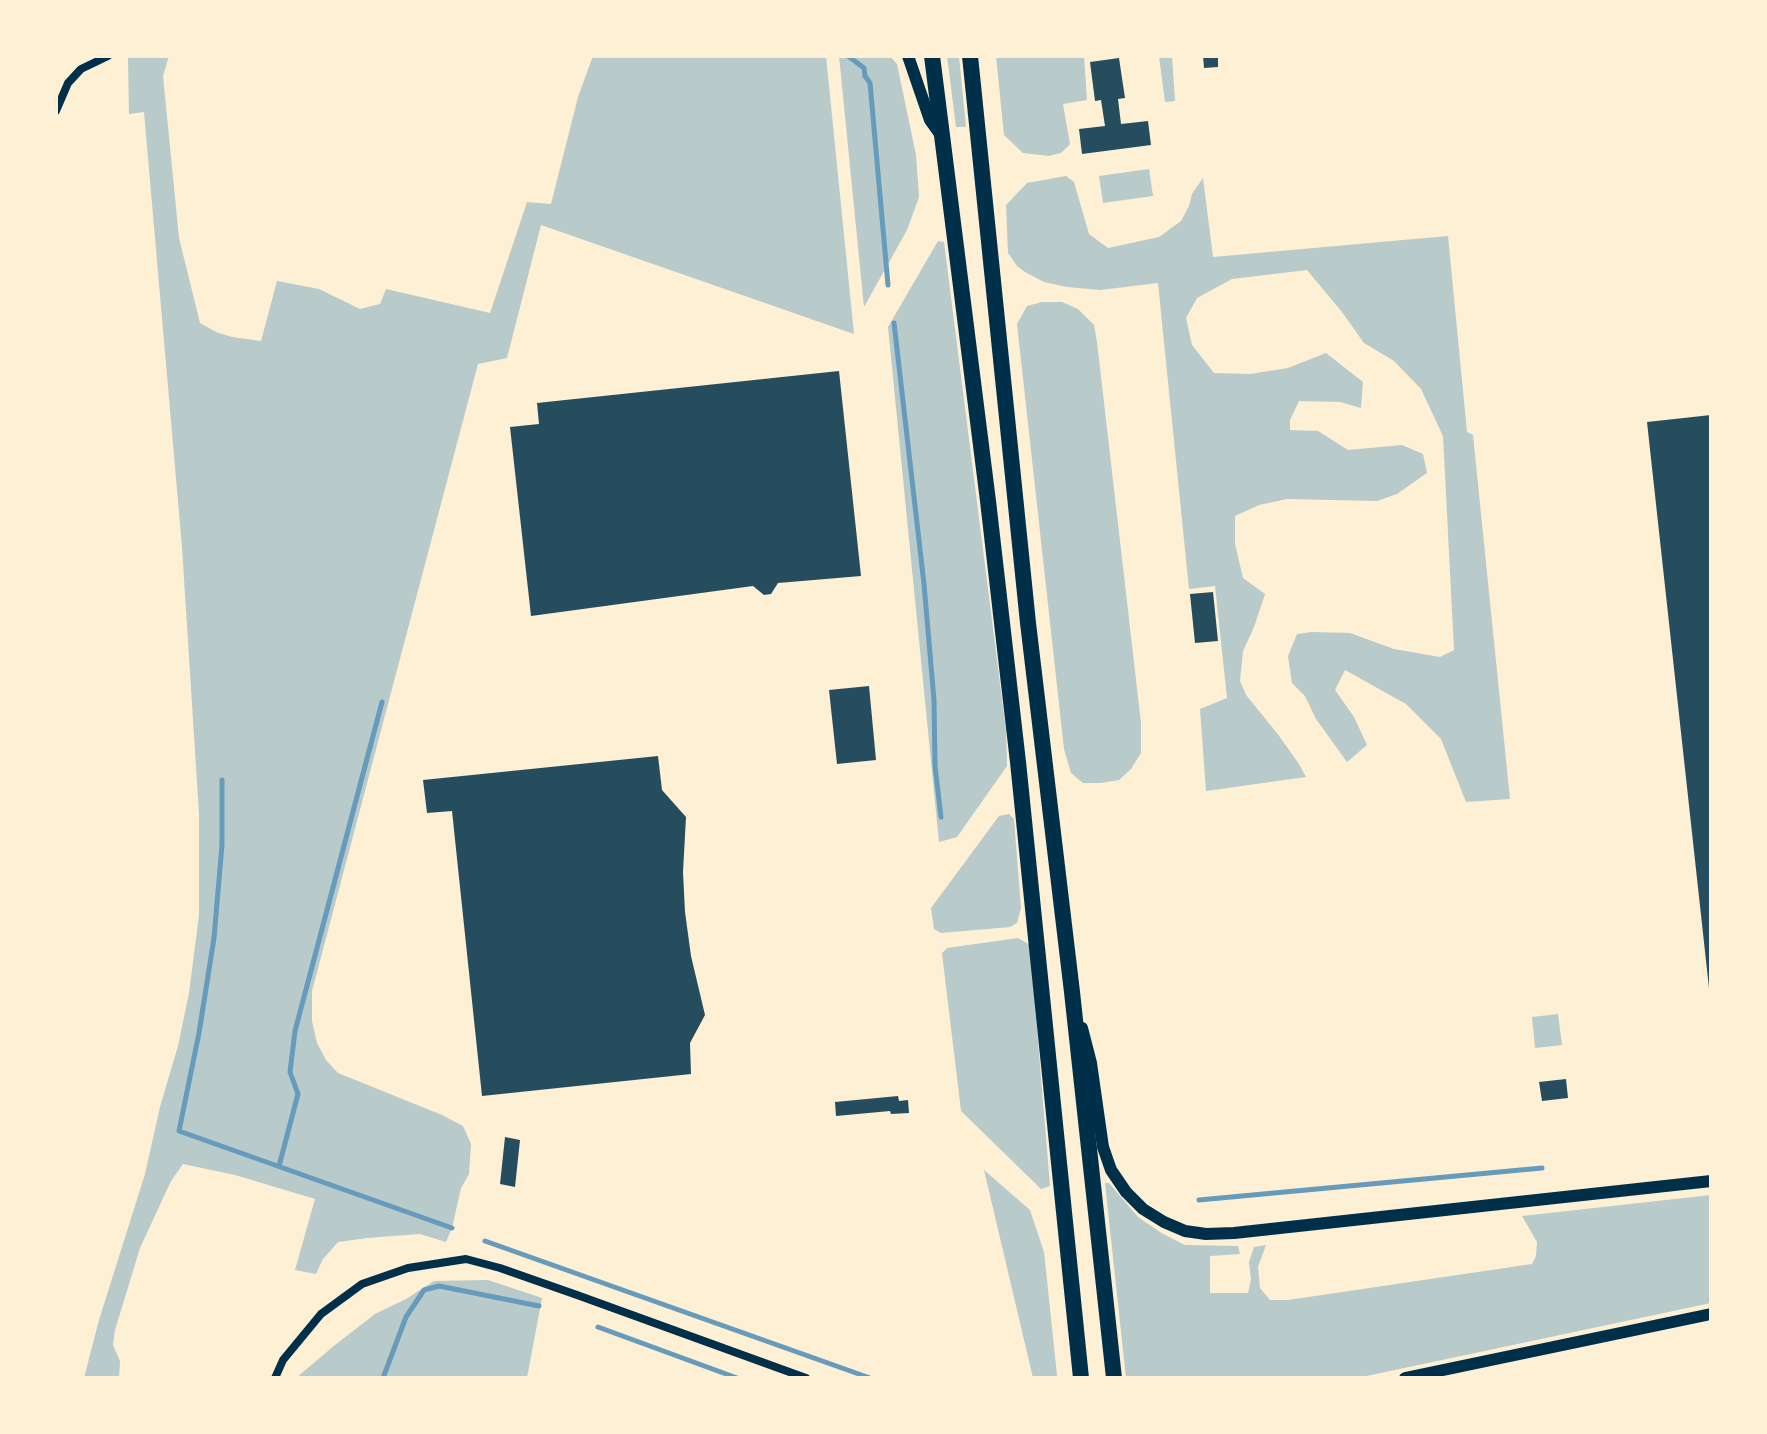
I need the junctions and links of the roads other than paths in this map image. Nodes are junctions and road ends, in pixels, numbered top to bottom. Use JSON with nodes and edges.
{"nodes":[{"id":1,"x":108,"y":56,"type":"edge"},
{"id":2,"x":908,"y":56,"type":"edge"},
{"id":3,"x":932,"y":56,"type":"edge"},
{"id":4,"x":970,"y":56,"type":"edge"},
{"id":5,"x":56,"y":111,"type":"edge"},
{"id":6,"x":942,"y":135,"type":"junction"},
{"id":7,"x":1072,"y":992,"type":"junction"},
{"id":8,"x":1711,"y":1181,"type":"edge"},
{"id":9,"x":1711,"y":1314,"type":"edge"},
{"id":10,"x":1080,"y":1370,"type":"edge"},
{"id":11,"x":275,"y":1378,"type":"edge"},
{"id":12,"x":806,"y":1378,"type":"edge"},
{"id":13,"x":1072,"y":1378,"type":"edge"},
{"id":14,"x":1114,"y":1378,"type":"edge"},
{"id":15,"x":1405,"y":1378,"type":"edge"}],
"edges":[{"from":1,"to":5,"type":"street"},
{"from":2,"to":6,"type":"street"},
{"from":3,"to":6,"type":"highway"},
{"from":4,"to":7,"type":"highway"},
{"from":6,"to":10,"type":"highway"},
{"from":7,"to":8,"type":"street"},
{"from":7,"to":14,"type":"highway"},
{"from":9,"to":15,"type":"street"},
{"from":10,"to":13,"type":"highway"},
{"from":11,"to":12,"type":"street"}]}
